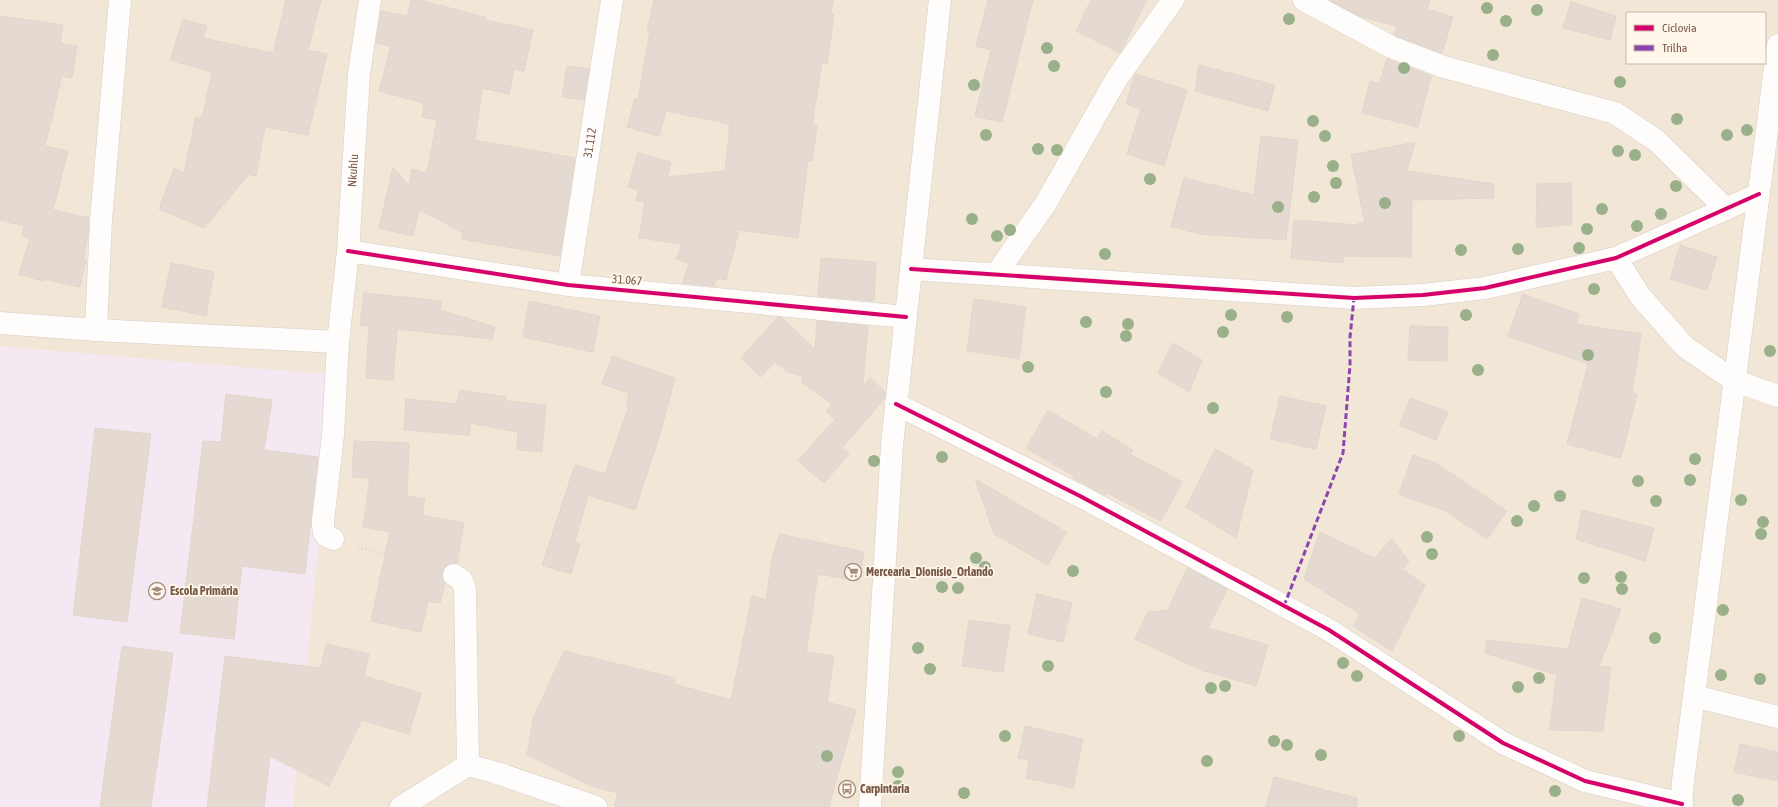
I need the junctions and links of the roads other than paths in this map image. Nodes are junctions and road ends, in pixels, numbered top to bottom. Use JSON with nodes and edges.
{"nodes":[{"id":1,"x":120,"y":0,"type":"edge"},
{"id":2,"x":370,"y":0,"type":"edge"},
{"id":3,"x":612,"y":0,"type":"edge"},
{"id":4,"x":940,"y":0,"type":"edge"},
{"id":5,"x":1172,"y":0,"type":"edge"},
{"id":6,"x":1304,"y":0,"type":"edge"},
{"id":7,"x":1778,"y":45,"type":"edge"},
{"id":8,"x":1771,"y":154,"type":"edge"},
{"id":9,"x":1758,"y":194,"type":"junction"},
{"id":10,"x":1726,"y":209,"type":"junction"},
{"id":11,"x":348,"y":252,"type":"junction"},
{"id":12,"x":1616,"y":258,"type":"junction"},
{"id":13,"x":911,"y":268,"type":"junction"},
{"id":14,"x":997,"y":273,"type":"junction"},
{"id":15,"x":568,"y":285,"type":"junction"},
{"id":16,"x":906,"y":317,"type":"junction"},
{"id":17,"x":0,"y":323,"type":"edge"},
{"id":18,"x":96,"y":330,"type":"junction"},
{"id":19,"x":338,"y":342,"type":"junction"},
{"id":20,"x":1735,"y":381,"type":"junction"},
{"id":21,"x":1778,"y":396,"type":"edge"},
{"id":22,"x":896,"y":404,"type":"junction"},
{"id":23,"x":334,"y":539,"type":"road end"},
{"id":24,"x":454,"y":575,"type":"road end"},
{"id":25,"x":1694,"y":696,"type":"junction"},
{"id":26,"x":1778,"y":717,"type":"edge"},
{"id":27,"x":468,"y":766,"type":"junction"},
{"id":28,"x":1681,"y":806,"type":"edge"},
{"id":29,"x":401,"y":807,"type":"edge"},
{"id":30,"x":596,"y":807,"type":"edge"},
{"id":31,"x":870,"y":807,"type":"edge"}],
"edges":[{"from":1,"to":18,"type":"street"},
{"from":2,"to":11,"type":"street","name":"Nkuhlu"},
{"from":3,"to":15,"type":"street","name":"31.112"},
{"from":4,"to":13,"type":"street"},
{"from":5,"to":14,"type":"street"},
{"from":6,"to":10,"type":"street"},
{"from":7,"to":8,"type":"street"},
{"from":8,"to":9,"type":"street"},
{"from":9,"to":10,"type":"street"},
{"from":9,"to":20,"type":"street"},
{"from":10,"to":12,"type":"street"},
{"from":11,"to":15,"type":"street","name":"31.067"},
{"from":11,"to":19,"type":"street","name":"Nkuhlu"},
{"from":12,"to":14,"type":"street"},
{"from":12,"to":20,"type":"street"},
{"from":13,"to":14,"type":"street"},
{"from":13,"to":16,"type":"street"},
{"from":15,"to":16,"type":"street","name":"31.067"},
{"from":16,"to":22,"type":"street"},
{"from":17,"to":18,"type":"street"},
{"from":18,"to":19,"type":"street"},
{"from":19,"to":23,"type":"street","name":"Nkuhlu"},
{"from":20,"to":21,"type":"street"},
{"from":20,"to":25,"type":"street"},
{"from":22,"to":28,"type":"street"},
{"from":22,"to":31,"type":"street"},
{"from":24,"to":27,"type":"street"},
{"from":25,"to":26,"type":"street"},
{"from":25,"to":28,"type":"street"},
{"from":27,"to":29,"type":"street"},
{"from":27,"to":30,"type":"street"}]}
